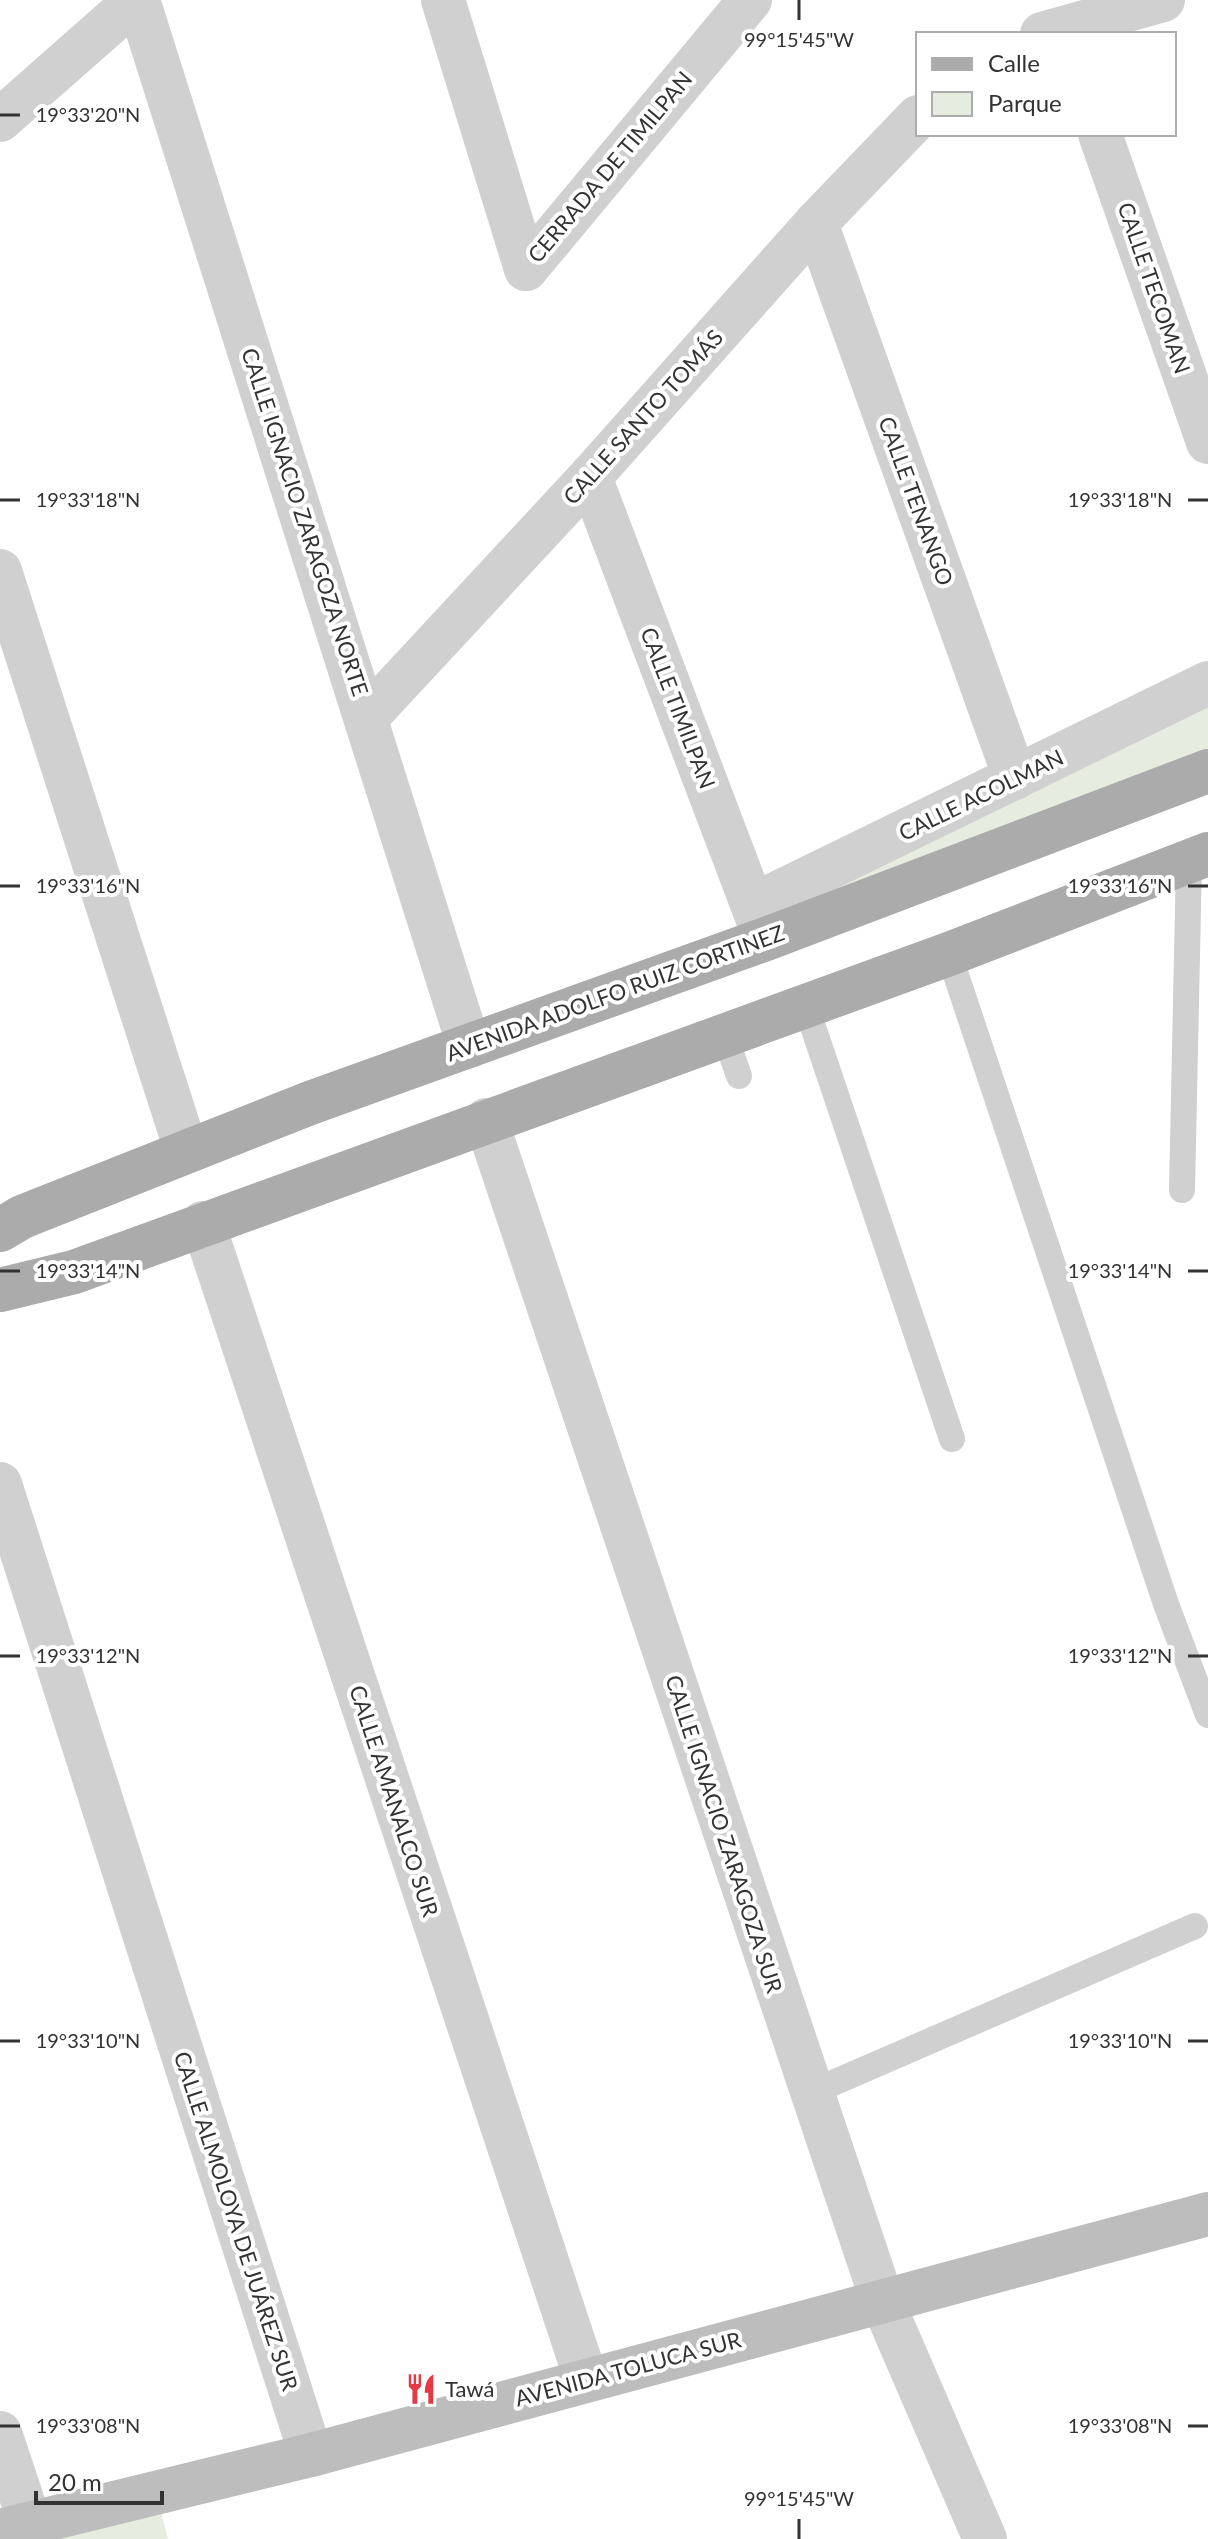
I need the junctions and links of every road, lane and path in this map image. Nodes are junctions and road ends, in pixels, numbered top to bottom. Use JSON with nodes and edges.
{"nodes":[{"id":1,"x":137,"y":0,"type":"edge"},
{"id":2,"x":443,"y":0,"type":"edge"},
{"id":3,"x":750,"y":0,"type":"edge"},
{"id":4,"x":1163,"y":0,"type":"edge"},
{"id":5,"x":1057,"y":32,"type":"edge"},
{"id":6,"x":916,"y":119,"type":"edge"},
{"id":7,"x":0,"y":120,"type":"edge"},
{"id":8,"x":1101,"y":136,"type":"edge"},
{"id":9,"x":816,"y":223,"type":"junction"},
{"id":10,"x":1208,"y":442,"type":"edge"},
{"id":11,"x":590,"y":477,"type":"junction"},
{"id":12,"x":0,"y":571,"type":"edge"},
{"id":13,"x":1208,"y":683,"type":"edge"},
{"id":14,"x":367,"y":717,"type":"junction"},
{"id":15,"x":1208,"y":771,"type":"edge"},
{"id":16,"x":1015,"y":778,"type":"junction"},
{"id":17,"x":1198,"y":858,"type":"edge"},
{"id":18,"x":759,"y":922,"type":"junction"},
{"id":19,"x":949,"y":954,"type":"junction"},
{"id":20,"x":806,"y":1006,"type":"junction"},
{"id":21,"x":725,"y":1036,"type":"junction"},
{"id":22,"x":469,"y":1046,"type":"junction"},
{"id":23,"x":739,"y":1076,"type":"dead end"},
{"id":24,"x":486,"y":1120,"type":"junction"},
{"id":25,"x":186,"y":1150,"type":"junction"},
{"id":26,"x":1182,"y":1190,"type":"dead end"},
{"id":27,"x":203,"y":1223,"type":"junction"},
{"id":28,"x":7,"y":1224,"type":"edge"},
{"id":29,"x":74,"y":1272,"type":"junction"},
{"id":30,"x":0,"y":1290,"type":"edge"},
{"id":31,"x":0,"y":1301,"type":"edge"},
{"id":32,"x":952,"y":1439,"type":"dead end"},
{"id":33,"x":0,"y":1484,"type":"edge"},
{"id":34,"x":1208,"y":1715,"type":"edge"},
{"id":35,"x":1195,"y":1926,"type":"dead end"},
{"id":36,"x":810,"y":2093,"type":"junction"},
{"id":37,"x":1208,"y":2214,"type":"edge"},
{"id":38,"x":883,"y":2303,"type":"junction"},
{"id":39,"x":586,"y":2379,"type":"junction"},
{"id":40,"x":0,"y":2433,"type":"edge"},
{"id":41,"x":311,"y":2455,"type":"junction"},
{"id":42,"x":15,"y":2527,"type":"edge"},
{"id":43,"x":985,"y":2539,"type":"edge"}],
"edges":[{"from":1,"to":7,"type":"street"},
{"from":1,"to":14,"type":"street","name":"CALLE IGNACIO ZARAGOZA NORTE"},
{"from":2,"to":3,"type":"street","name":"CERRADA DE TIMILPAN"},
{"from":4,"to":5,"type":"street"},
{"from":6,"to":9,"type":"street","name":"CALLE SANTO TOMÁS"},
{"from":8,"to":10,"type":"street","name":"CALLE TECOMAN"},
{"from":9,"to":11,"type":"street","name":"CALLE SANTO TOMÁS"},
{"from":9,"to":16,"type":"street","name":"CALLE TENANGO"},
{"from":11,"to":14,"type":"street","name":"CALLE SANTO TOMÁS"},
{"from":11,"to":18,"type":"street","name":"CALLE TIMILPAN"},
{"from":12,"to":25,"type":"street"},
{"from":13,"to":16,"type":"street","name":"CALLE ACOLMAN"},
{"from":14,"to":22,"type":"street","name":"CALLE IGNACIO ZARAGOZA NORTE"},
{"from":15,"to":18,"type":"main road","name":"AVENIDA ADOLFO RUIZ CORTINEZ"},
{"from":16,"to":18,"type":"street","name":"CALLE ACOLMAN"},
{"from":17,"to":19,"type":"main road"},
{"from":17,"to":26,"type":"lane"},
{"from":18,"to":22,"type":"main road","name":"AVENIDA ADOLFO RUIZ CORTINEZ"},
{"from":19,"to":20,"type":"main road"},
{"from":19,"to":34,"type":"lane"},
{"from":20,"to":21,"type":"main road"},
{"from":20,"to":32,"type":"lane"},
{"from":21,"to":23,"type":"lane"},
{"from":21,"to":24,"type":"main road"},
{"from":22,"to":25,"type":"main road","name":"AVENIDA ADOLFO RUIZ CORTINEZ"},
{"from":24,"to":27,"type":"main road"},
{"from":24,"to":36,"type":"street","name":"CALLE IGNACIO ZARAGOZA SUR"},
{"from":25,"to":28,"type":"main road","name":"AVENIDA ADOLFO RUIZ CORTINEZ"},
{"from":27,"to":29,"type":"main road"},
{"from":27,"to":39,"type":"street","name":"CALLE AMANALCO SUR"},
{"from":29,"to":30,"type":"main road"},
{"from":29,"to":31,"type":"street"},
{"from":33,"to":41,"type":"street","name":"CALLE ALMOLOYA DE JUÁREZ SUR"},
{"from":35,"to":36,"type":"lane"},
{"from":36,"to":38,"type":"street","name":"CALLE IGNACIO ZARAGOZA SUR"},
{"from":37,"to":38,"type":"street","name":"AVENIDA TOLUCA SUR"},
{"from":38,"to":39,"type":"street","name":"AVENIDA TOLUCA SUR"},
{"from":38,"to":43,"type":"street","name":"CALLE IGNACIO ZARAGOZA SUR"},
{"from":39,"to":41,"type":"street","name":"AVENIDA TOLUCA SUR"},
{"from":40,"to":42,"type":"street"},
{"from":41,"to":42,"type":"street","name":"AVENIDA TOLUCA SUR"}]}
